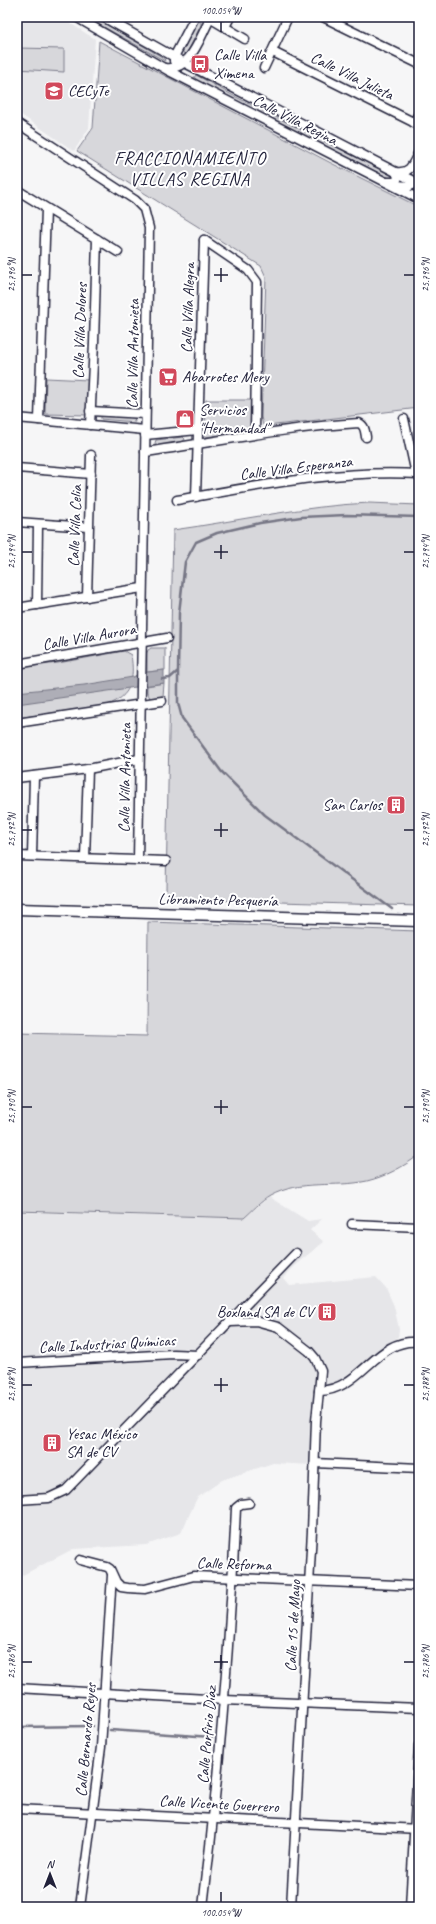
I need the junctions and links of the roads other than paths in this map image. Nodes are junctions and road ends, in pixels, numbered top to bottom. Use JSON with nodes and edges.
{"nodes":[{"id":1,"x":76,"y":17,"type":"edge"},
{"id":2,"x":102,"y":17,"type":"edge"},
{"id":3,"x":288,"y":17,"type":"edge"},
{"id":4,"x":323,"y":17,"type":"edge"},
{"id":5,"x":194,"y":19,"type":"edge"},
{"id":6,"x":216,"y":22,"type":"edge"},
{"id":7,"x":245,"y":39,"type":"dead end"},
{"id":8,"x":273,"y":52,"type":"junction"},
{"id":9,"x":174,"y":53,"type":"junction"},
{"id":10,"x":188,"y":60,"type":"junction"},
{"id":11,"x":419,"y":64,"type":"edge"},
{"id":12,"x":164,"y":67,"type":"junction"},
{"id":13,"x":176,"y":67,"type":"junction"},
{"id":14,"x":264,"y":68,"type":"dead end"},
{"id":15,"x":182,"y":77,"type":"junction"},
{"id":16,"x":419,"y":113,"type":"edge"},
{"id":17,"x":17,"y":123,"type":"edge"},
{"id":18,"x":417,"y":124,"type":"edge"},
{"id":19,"x":419,"y":152,"type":"edge"},
{"id":20,"x":410,"y":169,"type":"junction"},
{"id":21,"x":396,"y":172,"type":"junction"},
{"id":22,"x":387,"y":182,"type":"junction"},
{"id":23,"x":415,"y":182,"type":"edge"},
{"id":24,"x":17,"y":190,"type":"edge"},
{"id":25,"x":419,"y":198,"type":"edge"},
{"id":26,"x":46,"y":209,"type":"junction"},
{"id":27,"x":97,"y":239,"type":"junction"},
{"id":28,"x":118,"y":252,"type":"dead end"},
{"id":29,"x":90,"y":411,"type":"junction"},
{"id":30,"x":145,"y":414,"type":"junction"},
{"id":31,"x":17,"y":418,"type":"edge"},
{"id":32,"x":404,"y":419,"type":"dead end"},
{"id":33,"x":39,"y":420,"type":"junction"},
{"id":34,"x":90,"y":425,"type":"junction"},
{"id":35,"x":198,"y":430,"type":"junction"},
{"id":36,"x":145,"y":433,"type":"junction"},
{"id":37,"x":255,"y":434,"type":"junction"},
{"id":38,"x":366,"y":437,"type":"dead end"},
{"id":39,"x":198,"y":444,"type":"junction"},
{"id":40,"x":145,"y":452,"type":"junction"},
{"id":41,"x":91,"y":455,"type":"dead end"},
{"id":42,"x":17,"y":468,"type":"edge"},
{"id":43,"x":91,"y":474,"type":"junction"},
{"id":44,"x":417,"y":474,"type":"edge"},
{"id":45,"x":196,"y":496,"type":"junction"},
{"id":46,"x":177,"y":500,"type":"dead end"},
{"id":47,"x":17,"y":522,"type":"edge"},
{"id":48,"x":38,"y":524,"type":"junction"},
{"id":49,"x":88,"y":527,"type":"junction"},
{"id":50,"x":142,"y":588,"type":"junction"},
{"id":51,"x":87,"y":597,"type":"junction"},
{"id":52,"x":37,"y":605,"type":"junction"},
{"id":53,"x":17,"y":608,"type":"edge"},
{"id":54,"x":166,"y":638,"type":"dead end"},
{"id":55,"x":141,"y":644,"type":"junction"},
{"id":56,"x":17,"y":664,"type":"edge"},
{"id":57,"x":162,"y":701,"type":"dead end"},
{"id":58,"x":140,"y":704,"type":"junction"},
{"id":59,"x":17,"y":723,"type":"edge"},
{"id":60,"x":139,"y":759,"type":"junction"},
{"id":61,"x":88,"y":769,"type":"junction"},
{"id":62,"x":34,"y":776,"type":"junction"},
{"id":63,"x":17,"y":778,"type":"edge"},
{"id":64,"x":17,"y":856,"type":"edge"},
{"id":65,"x":32,"y":856,"type":"junction"},
{"id":66,"x":85,"y":858,"type":"junction"},
{"id":67,"x":138,"y":860,"type":"junction"},
{"id":68,"x":166,"y":861,"type":"dead end"},
{"id":69,"x":17,"y":909,"type":"edge"},
{"id":70,"x":419,"y":921,"type":"edge"},
{"id":71,"x":352,"y":1224,"type":"dead end"},
{"id":72,"x":419,"y":1227,"type":"edge"},
{"id":73,"x":296,"y":1253,"type":"dead end"},
{"id":74,"x":230,"y":1322,"type":"junction"},
{"id":75,"x":419,"y":1342,"type":"edge"},
{"id":76,"x":198,"y":1355,"type":"junction"},
{"id":77,"x":17,"y":1363,"type":"edge"},
{"id":78,"x":319,"y":1391,"type":"junction"},
{"id":79,"x":315,"y":1463,"type":"junction"},
{"id":80,"x":419,"y":1468,"type":"edge"},
{"id":81,"x":17,"y":1500,"type":"edge"},
{"id":82,"x":249,"y":1503,"type":"dead end"},
{"id":83,"x":80,"y":1560,"type":"dead end"},
{"id":84,"x":112,"y":1574,"type":"junction"},
{"id":85,"x":233,"y":1578,"type":"junction"},
{"id":86,"x":309,"y":1581,"type":"junction"},
{"id":87,"x":419,"y":1586,"type":"edge"},
{"id":88,"x":17,"y":1688,"type":"edge"},
{"id":89,"x":104,"y":1694,"type":"junction"},
{"id":90,"x":224,"y":1700,"type":"junction"},
{"id":91,"x":302,"y":1702,"type":"junction"},
{"id":92,"x":419,"y":1708,"type":"edge"},
{"id":93,"x":419,"y":1745,"type":"edge"},
{"id":94,"x":17,"y":1809,"type":"edge"},
{"id":95,"x":93,"y":1812,"type":"junction"},
{"id":96,"x":214,"y":1818,"type":"junction"},
{"id":97,"x":296,"y":1822,"type":"junction"},
{"id":98,"x":417,"y":1829,"type":"edge"},
{"id":99,"x":80,"y":1907,"type":"edge"},
{"id":100,"x":204,"y":1907,"type":"edge"},
{"id":101,"x":291,"y":1907,"type":"edge"},
{"id":102,"x":410,"y":1907,"type":"edge"}],
"edges":[{"from":1,"to":12,"type":"street","name":"Calle Villa Regina"},
{"from":2,"to":9,"type":"street","name":"Calle Villa Regina"},
{"from":3,"to":8,"type":"street"},
{"from":4,"to":11,"type":"street"},
{"from":5,"to":6,"type":"street"},
{"from":5,"to":9,"type":"street"},
{"from":6,"to":7,"type":"street"},
{"from":6,"to":10,"type":"street"},
{"from":8,"to":14,"type":"street"},
{"from":8,"to":18,"type":"street","name":"Calle Villa Julieta"},
{"from":9,"to":10,"type":"street","name":"Calle Villa Regina"},
{"from":9,"to":10,"type":"street"},
{"from":9,"to":13,"type":"street"},
{"from":10,"to":13,"type":"street"},
{"from":10,"to":21,"type":"street","name":"Calle Villa Regina"},
{"from":12,"to":13,"type":"street"},
{"from":12,"to":15,"type":"street","name":"Calle Villa Regina"},
{"from":13,"to":15,"type":"street"},
{"from":15,"to":22,"type":"street","name":"Calle Villa Regina"},
{"from":16,"to":18,"type":"street"},
{"from":17,"to":30,"type":"street","name":"Calle Villa Antonieta"},
{"from":19,"to":20,"type":"street"},
{"from":20,"to":21,"type":"street"},
{"from":20,"to":23,"type":"street"},
{"from":21,"to":22,"type":"street"},
{"from":21,"to":23,"type":"street","name":"Calle Villa Regina"},
{"from":22,"to":23,"type":"street"},
{"from":22,"to":25,"type":"street","name":"Calle Villa Regina"},
{"from":23,"to":25,"type":"street"},
{"from":24,"to":26,"type":"street"},
{"from":26,"to":27,"type":"street"},
{"from":26,"to":33,"type":"street"},
{"from":27,"to":28,"type":"street"},
{"from":27,"to":29,"type":"street","name":"Calle Villa Dolores"},
{"from":29,"to":30,"type":"street"},
{"from":29,"to":34,"type":"street","name":"Calle Villa Dolores"},
{"from":30,"to":36,"type":"street","name":"Calle Villa Antonieta"},
{"from":31,"to":33,"type":"street"},
{"from":32,"to":44,"type":"street"},
{"from":33,"to":34,"type":"street"},
{"from":34,"to":36,"type":"street"},
{"from":35,"to":36,"type":"street"},
{"from":35,"to":37,"type":"street","name":"Calle Villa Alegra"},
{"from":35,"to":39,"type":"street","name":"Calle Villa Alegra"},
{"from":36,"to":40,"type":"street","name":"Calle Villa Antonieta"},
{"from":37,"to":38,"type":"street"},
{"from":37,"to":39,"type":"street"},
{"from":39,"to":40,"type":"street"},
{"from":39,"to":45,"type":"street","name":"Calle Villa Alegra"},
{"from":40,"to":50,"type":"street","name":"Calle Villa Antonieta"},
{"from":41,"to":43,"type":"street","name":"Calle Villa Celia"},
{"from":42,"to":43,"type":"street"},
{"from":43,"to":49,"type":"street","name":"Calle Villa Celia"},
{"from":44,"to":45,"type":"street","name":"Calle Villa Esperanza"},
{"from":45,"to":46,"type":"street","name":"Calle Villa Esperanza"},
{"from":47,"to":48,"type":"street"},
{"from":48,"to":49,"type":"street"},
{"from":48,"to":52,"type":"street"},
{"from":49,"to":51,"type":"street","name":"Calle Villa Celia"},
{"from":50,"to":51,"type":"street"},
{"from":50,"to":55,"type":"street","name":"Calle Villa Antonieta"},
{"from":51,"to":52,"type":"street"},
{"from":52,"to":53,"type":"street"},
{"from":54,"to":55,"type":"street","name":"Calle Villa Aurora"},
{"from":55,"to":56,"type":"street","name":"Calle Villa Aurora"},
{"from":55,"to":58,"type":"street","name":"Calle Villa Antonieta"},
{"from":57,"to":58,"type":"street"},
{"from":58,"to":59,"type":"street"},
{"from":58,"to":60,"type":"street","name":"Calle Villa Antonieta"},
{"from":60,"to":61,"type":"street"},
{"from":60,"to":67,"type":"street","name":"Calle Villa Antonieta"},
{"from":61,"to":62,"type":"street"},
{"from":61,"to":66,"type":"street"},
{"from":62,"to":63,"type":"street"},
{"from":62,"to":65,"type":"street"},
{"from":64,"to":65,"type":"street"},
{"from":65,"to":66,"type":"street"},
{"from":66,"to":67,"type":"street"},
{"from":67,"to":68,"type":"street"},
{"from":69,"to":70,"type":"main road","name":"Libramiento Pesquería"},
{"from":71,"to":72,"type":"street"},
{"from":73,"to":74,"type":"street"},
{"from":74,"to":76,"type":"street"},
{"from":74,"to":78,"type":"street","name":"Calle 15 de Mayo"},
{"from":75,"to":78,"type":"street"},
{"from":76,"to":77,"type":"street","name":"Calle Industrias Químicas"},
{"from":76,"to":81,"type":"street"},
{"from":78,"to":79,"type":"street","name":"Calle 15 de Mayo"},
{"from":79,"to":80,"type":"street"},
{"from":79,"to":86,"type":"street","name":"Calle 15 de Mayo"},
{"from":82,"to":85,"type":"street","name":"Calle Porfirio Díaz"},
{"from":83,"to":84,"type":"street"},
{"from":84,"to":85,"type":"street","name":"Calle Reforma"},
{"from":84,"to":89,"type":"street","name":"Calle Bernardo Reyes"},
{"from":85,"to":86,"type":"street","name":"Calle Reforma"},
{"from":85,"to":90,"type":"street","name":"Calle Porfirio Díaz"},
{"from":86,"to":87,"type":"street","name":"Calle Reforma"},
{"from":86,"to":91,"type":"street","name":"Calle 15 de Mayo"},
{"from":88,"to":89,"type":"street"},
{"from":89,"to":90,"type":"street"},
{"from":89,"to":95,"type":"street","name":"Calle Bernardo Reyes"},
{"from":90,"to":91,"type":"street"},
{"from":90,"to":96,"type":"street","name":"Calle Porfirio Díaz"},
{"from":91,"to":92,"type":"street"},
{"from":91,"to":97,"type":"street","name":"Calle 15 de Mayo"},
{"from":93,"to":98,"type":"street"},
{"from":94,"to":95,"type":"street","name":"Calle Vicente Guerrero"},
{"from":95,"to":96,"type":"street","name":"Calle Vicente Guerrero"},
{"from":95,"to":99,"type":"street","name":"Calle Bernardo Reyes"},
{"from":96,"to":97,"type":"street","name":"Calle Vicente Guerrero"},
{"from":96,"to":100,"type":"street","name":"Calle Porfirio Díaz"},
{"from":97,"to":98,"type":"street","name":"Calle Vicente Guerrero"},
{"from":97,"to":101,"type":"street","name":"Calle 15 de Mayo"},
{"from":98,"to":102,"type":"street"}]}
